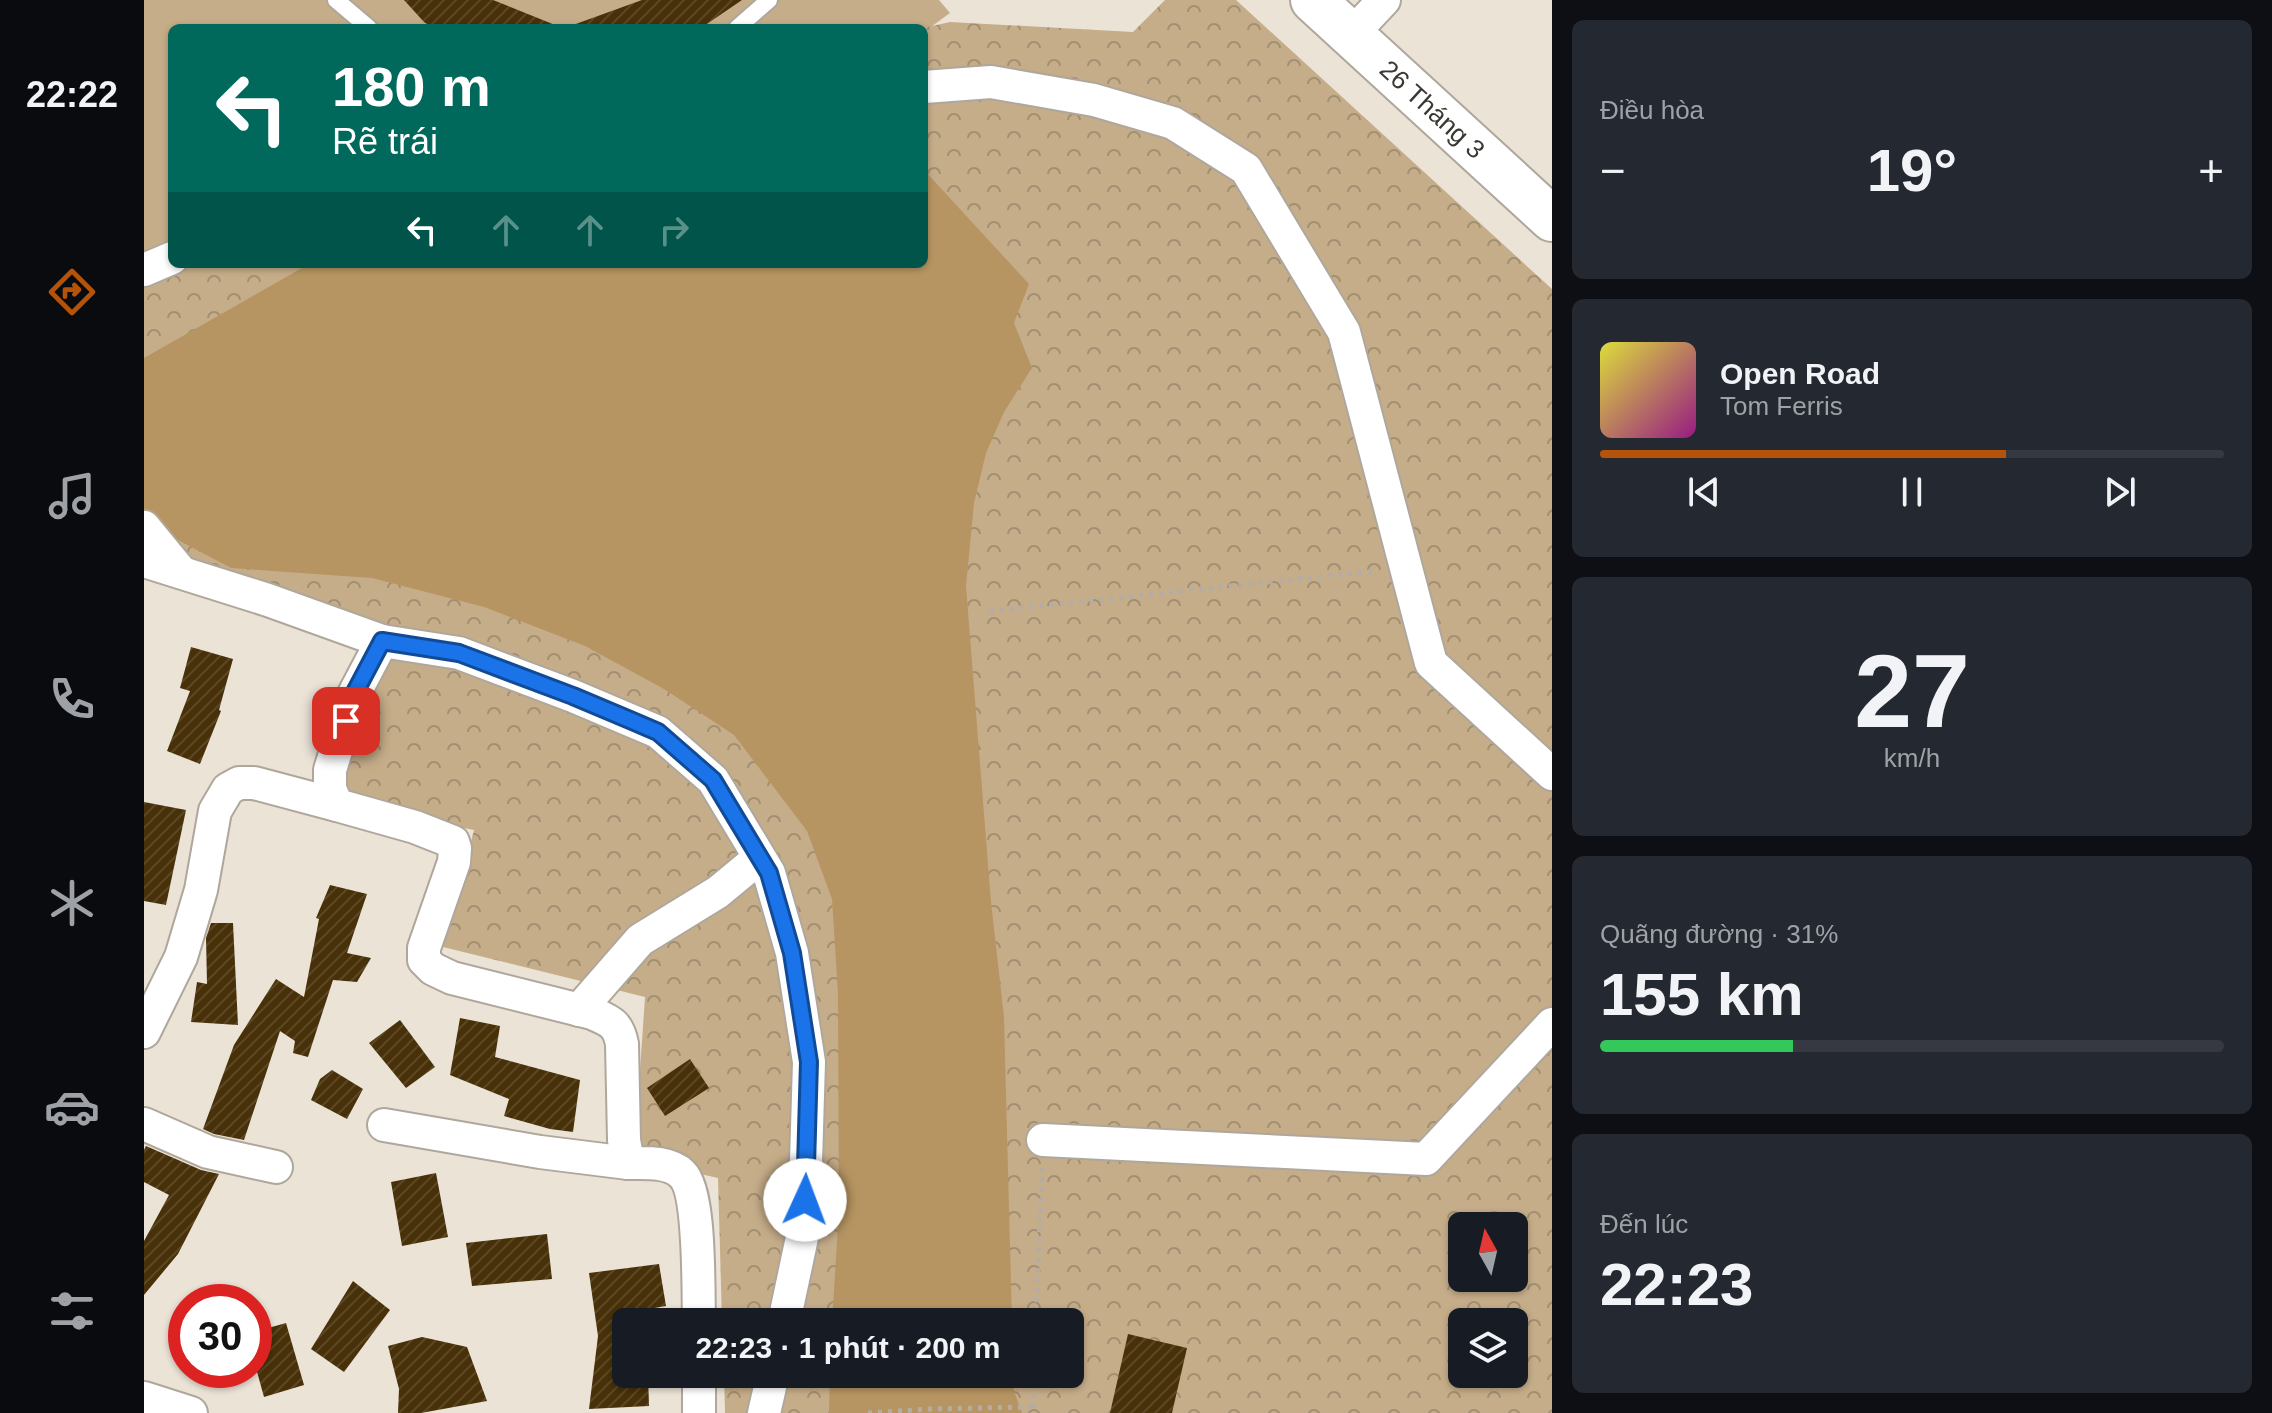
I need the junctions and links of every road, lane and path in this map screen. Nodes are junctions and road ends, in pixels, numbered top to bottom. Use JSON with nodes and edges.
{"nodes":[{"id":1,"x":336,"y":0,"type":"edge"},
{"id":2,"x":769,"y":0,"type":"edge"},
{"id":3,"x":1313,"y":0,"type":"edge"},
{"id":4,"x":1384,"y":0,"type":"edge"},
{"id":5,"x":364,"y":24,"type":"edge"},
{"id":6,"x":742,"y":24,"type":"edge"},
{"id":7,"x":1351,"y":35,"type":"junction"},
{"id":8,"x":928,"y":87,"type":"edge"},
{"id":9,"x":1552,"y":219,"type":"edge"},
{"id":10,"x":168,"y":260,"type":"edge"},
{"id":11,"x":144,"y":270,"type":"edge"},
{"id":12,"x":144,"y":527,"type":"edge"},
{"id":13,"x":144,"y":561,"type":"edge"},
{"id":14,"x":1406,"y":568,"type":"junction"},
{"id":15,"x":181,"y":572,"type":"junction"},
{"id":16,"x":990,"y":611,"type":"dead end"},
{"id":17,"x":382,"y":641,"type":"junction"},
{"id":18,"x":1552,"y":774,"type":"edge"},
{"id":19,"x":337,"y":805,"type":"junction"},
{"id":20,"x":759,"y":858,"type":"junction"},
{"id":21,"x":579,"y":1010,"type":"junction"},
{"id":22,"x":1552,"y":1024,"type":"edge"},
{"id":23,"x":144,"y":1032,"type":"edge"},
{"id":24,"x":144,"y":1124,"type":"edge"},
{"id":25,"x":384,"y":1125,"type":"dead end"},
{"id":26,"x":1043,"y":1140,"type":"joint"},
{"id":27,"x":628,"y":1163,"type":"junction"},
{"id":28,"x":276,"y":1167,"type":"dead end"},
{"id":29,"x":699,"y":1308,"type":"edge"},
{"id":30,"x":787,"y":1308,"type":"edge"},
{"id":31,"x":1037,"y":1308,"type":"edge"},
{"id":32,"x":699,"y":1388,"type":"edge"},
{"id":33,"x":770,"y":1388,"type":"edge"},
{"id":34,"x":1035,"y":1388,"type":"edge"},
{"id":35,"x":144,"y":1398,"type":"edge"},
{"id":36,"x":1035,"y":1410,"type":"edge"},
{"id":37,"x":191,"y":1413,"type":"edge"},
{"id":38,"x":699,"y":1413,"type":"edge"},
{"id":39,"x":764,"y":1413,"type":"edge"},
{"id":40,"x":868,"y":1413,"type":"edge"}],
"edges":[{"from":1,"to":5,"type":"lane"},
{"from":2,"to":6,"type":"lane"},
{"from":3,"to":7,"type":"street","name":"26 Tháng 3"},
{"from":4,"to":7,"type":"street"},
{"from":7,"to":9,"type":"street","name":"26 Tháng 3"},
{"from":8,"to":14,"type":"street"},
{"from":10,"to":11,"type":"street"},
{"from":12,"to":15,"type":"street"},
{"from":13,"to":15,"type":"street"},
{"from":14,"to":16,"type":"path"},
{"from":14,"to":18,"type":"street"},
{"from":15,"to":17,"type":"street"},
{"from":17,"to":19,"type":"street"},
{"from":17,"to":20,"type":"street"},
{"from":19,"to":21,"type":"street"},
{"from":19,"to":23,"type":"street"},
{"from":20,"to":21,"type":"street"},
{"from":20,"to":30,"type":"street"},
{"from":21,"to":27,"type":"street"},
{"from":22,"to":26,"type":"street"},
{"from":24,"to":28,"type":"street"},
{"from":25,"to":27,"type":"street"},
{"from":26,"to":31,"type":"path"},
{"from":27,"to":29,"type":"street"},
{"from":32,"to":38,"type":"street"},
{"from":33,"to":39,"type":"street"},
{"from":34,"to":36,"type":"path"},
{"from":35,"to":37,"type":"street"},
{"from":36,"to":40,"type":"path"}]}
